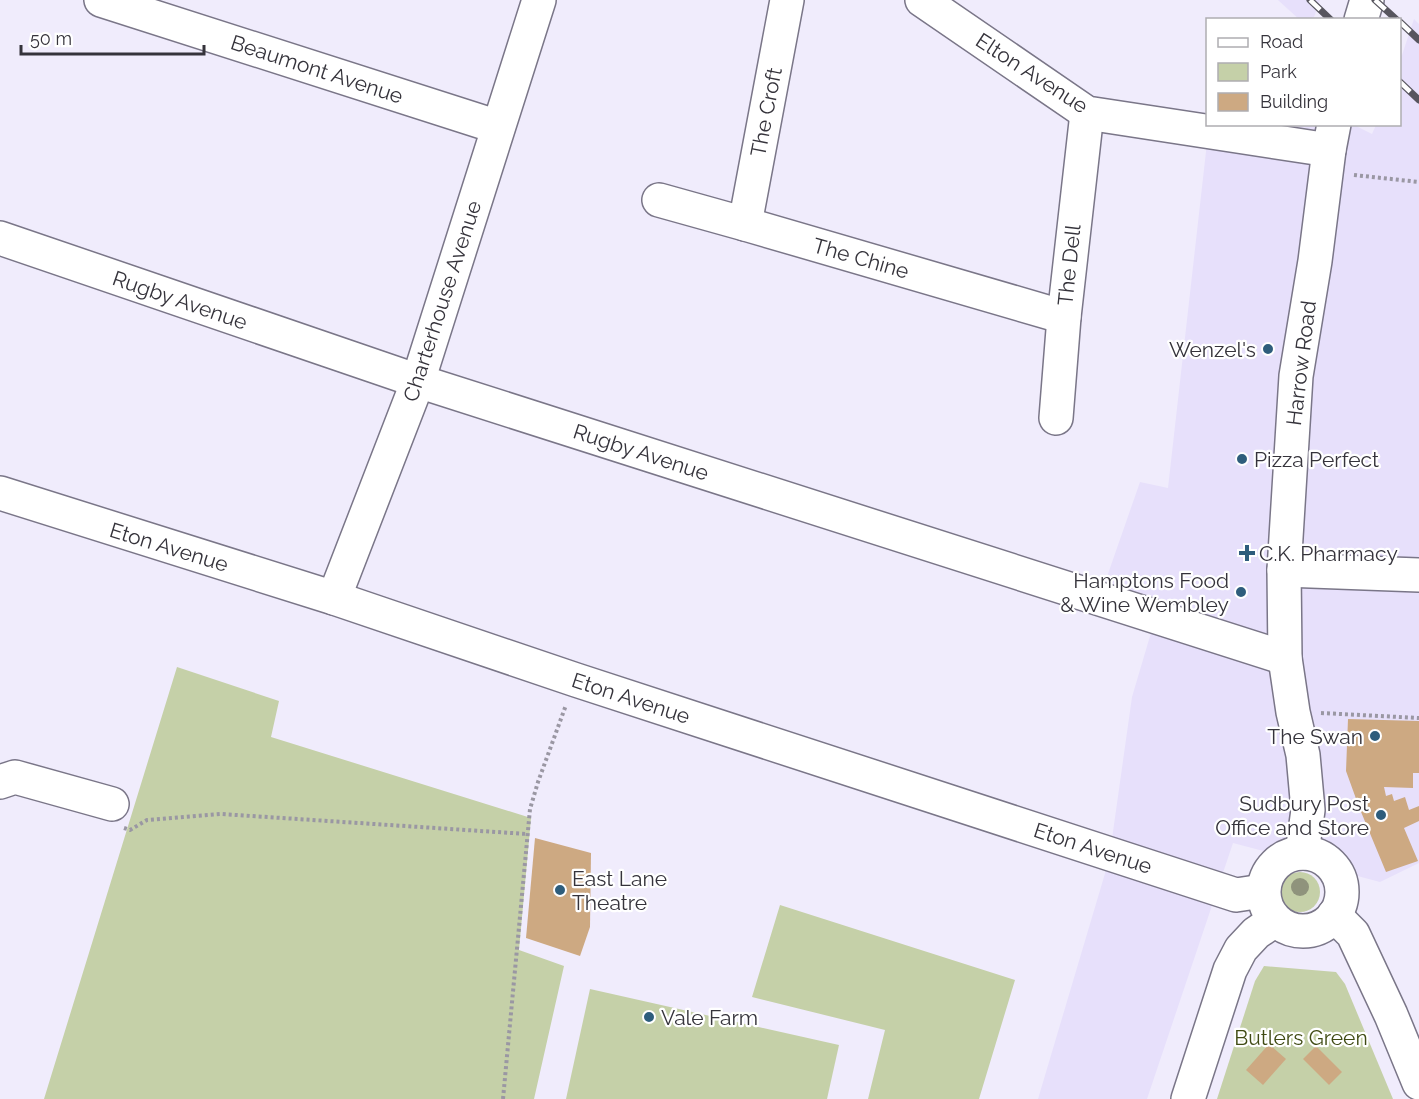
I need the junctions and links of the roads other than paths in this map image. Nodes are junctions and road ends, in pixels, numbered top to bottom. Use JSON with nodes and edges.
{"nodes":[{"id":1,"x":101,"y":0,"type":"edge"},
{"id":2,"x":539,"y":0,"type":"edge"},
{"id":3,"x":787,"y":0,"type":"edge"},
{"id":4,"x":922,"y":0,"type":"edge"},
{"id":5,"x":1367,"y":0,"type":"edge"},
{"id":6,"x":1362,"y":18,"type":"edge"},
{"id":7,"x":1087,"y":113,"type":"junction"},
{"id":8,"x":498,"y":127,"type":"junction"},
{"id":9,"x":1330,"y":149,"type":"edge"},
{"id":10,"x":658,"y":200,"type":"dead end"},
{"id":11,"x":745,"y":224,"type":"junction"},
{"id":12,"x":0,"y":238,"type":"edge"},
{"id":13,"x":1064,"y":317,"type":"junction"},
{"id":14,"x":418,"y":381,"type":"junction"},
{"id":15,"x":1056,"y":418,"type":"dead end"},
{"id":16,"x":0,"y":493,"type":"edge"},
{"id":17,"x":1284,"y":570,"type":"junction"},
{"id":18,"x":1419,"y":575,"type":"edge"},
{"id":19,"x":334,"y":598,"type":"junction"},
{"id":20,"x":1285,"y":658,"type":"junction"},
{"id":21,"x":0,"y":782,"type":"edge"},
{"id":22,"x":0,"y":798,"type":"edge"},
{"id":23,"x":0,"y":804,"type":"edge"},
{"id":24,"x":119,"y":817,"type":"road end"},
{"id":25,"x":1302,"y":853,"type":"junction"},
{"id":26,"x":1269,"y":906,"type":"junction"},
{"id":27,"x":1334,"y":915,"type":"junction"},
{"id":28,"x":1419,"y":1083,"type":"edge"},
{"id":29,"x":1188,"y":1099,"type":"edge"}],
"edges":[{"from":1,"to":8,"type":"street","name":"Beaumont Avenue"},
{"from":2,"to":8,"type":"street","name":"Charterhouse Avenue"},
{"from":3,"to":11,"type":"street","name":"The Croft"},
{"from":4,"to":7,"type":"street","name":"Elton Avenue"},
{"from":5,"to":6,"type":"street"},
{"from":7,"to":9,"type":"street","name":"Elton Avenue"},
{"from":7,"to":13,"type":"street","name":"The Dell"},
{"from":8,"to":14,"type":"street","name":"Charterhouse Avenue"},
{"from":9,"to":17,"type":"street","name":"Harrow Road"},
{"from":10,"to":11,"type":"street","name":"The Chine"},
{"from":11,"to":13,"type":"street","name":"The Chine"},
{"from":12,"to":14,"type":"street","name":"Rugby Avenue"},
{"from":13,"to":15,"type":"street","name":"The Dell"},
{"from":14,"to":19,"type":"street","name":"Charterhouse Avenue"},
{"from":14,"to":20,"type":"street","name":"Rugby Avenue"},
{"from":16,"to":19,"type":"street","name":"Eton Avenue"},
{"from":17,"to":18,"type":"street"},
{"from":17,"to":20,"type":"street","name":"Harrow Road"},
{"from":19,"to":26,"type":"street","name":"Eton Avenue"},
{"from":20,"to":25,"type":"street","name":"Harrow Road"},
{"from":21,"to":24,"type":"street"},
{"from":22,"to":23,"type":"street"},
{"from":25,"to":26,"type":"street"},
{"from":25,"to":27,"type":"street"},
{"from":26,"to":27,"type":"street"},
{"from":26,"to":29,"type":"street"},
{"from":27,"to":28,"type":"street"}]}
